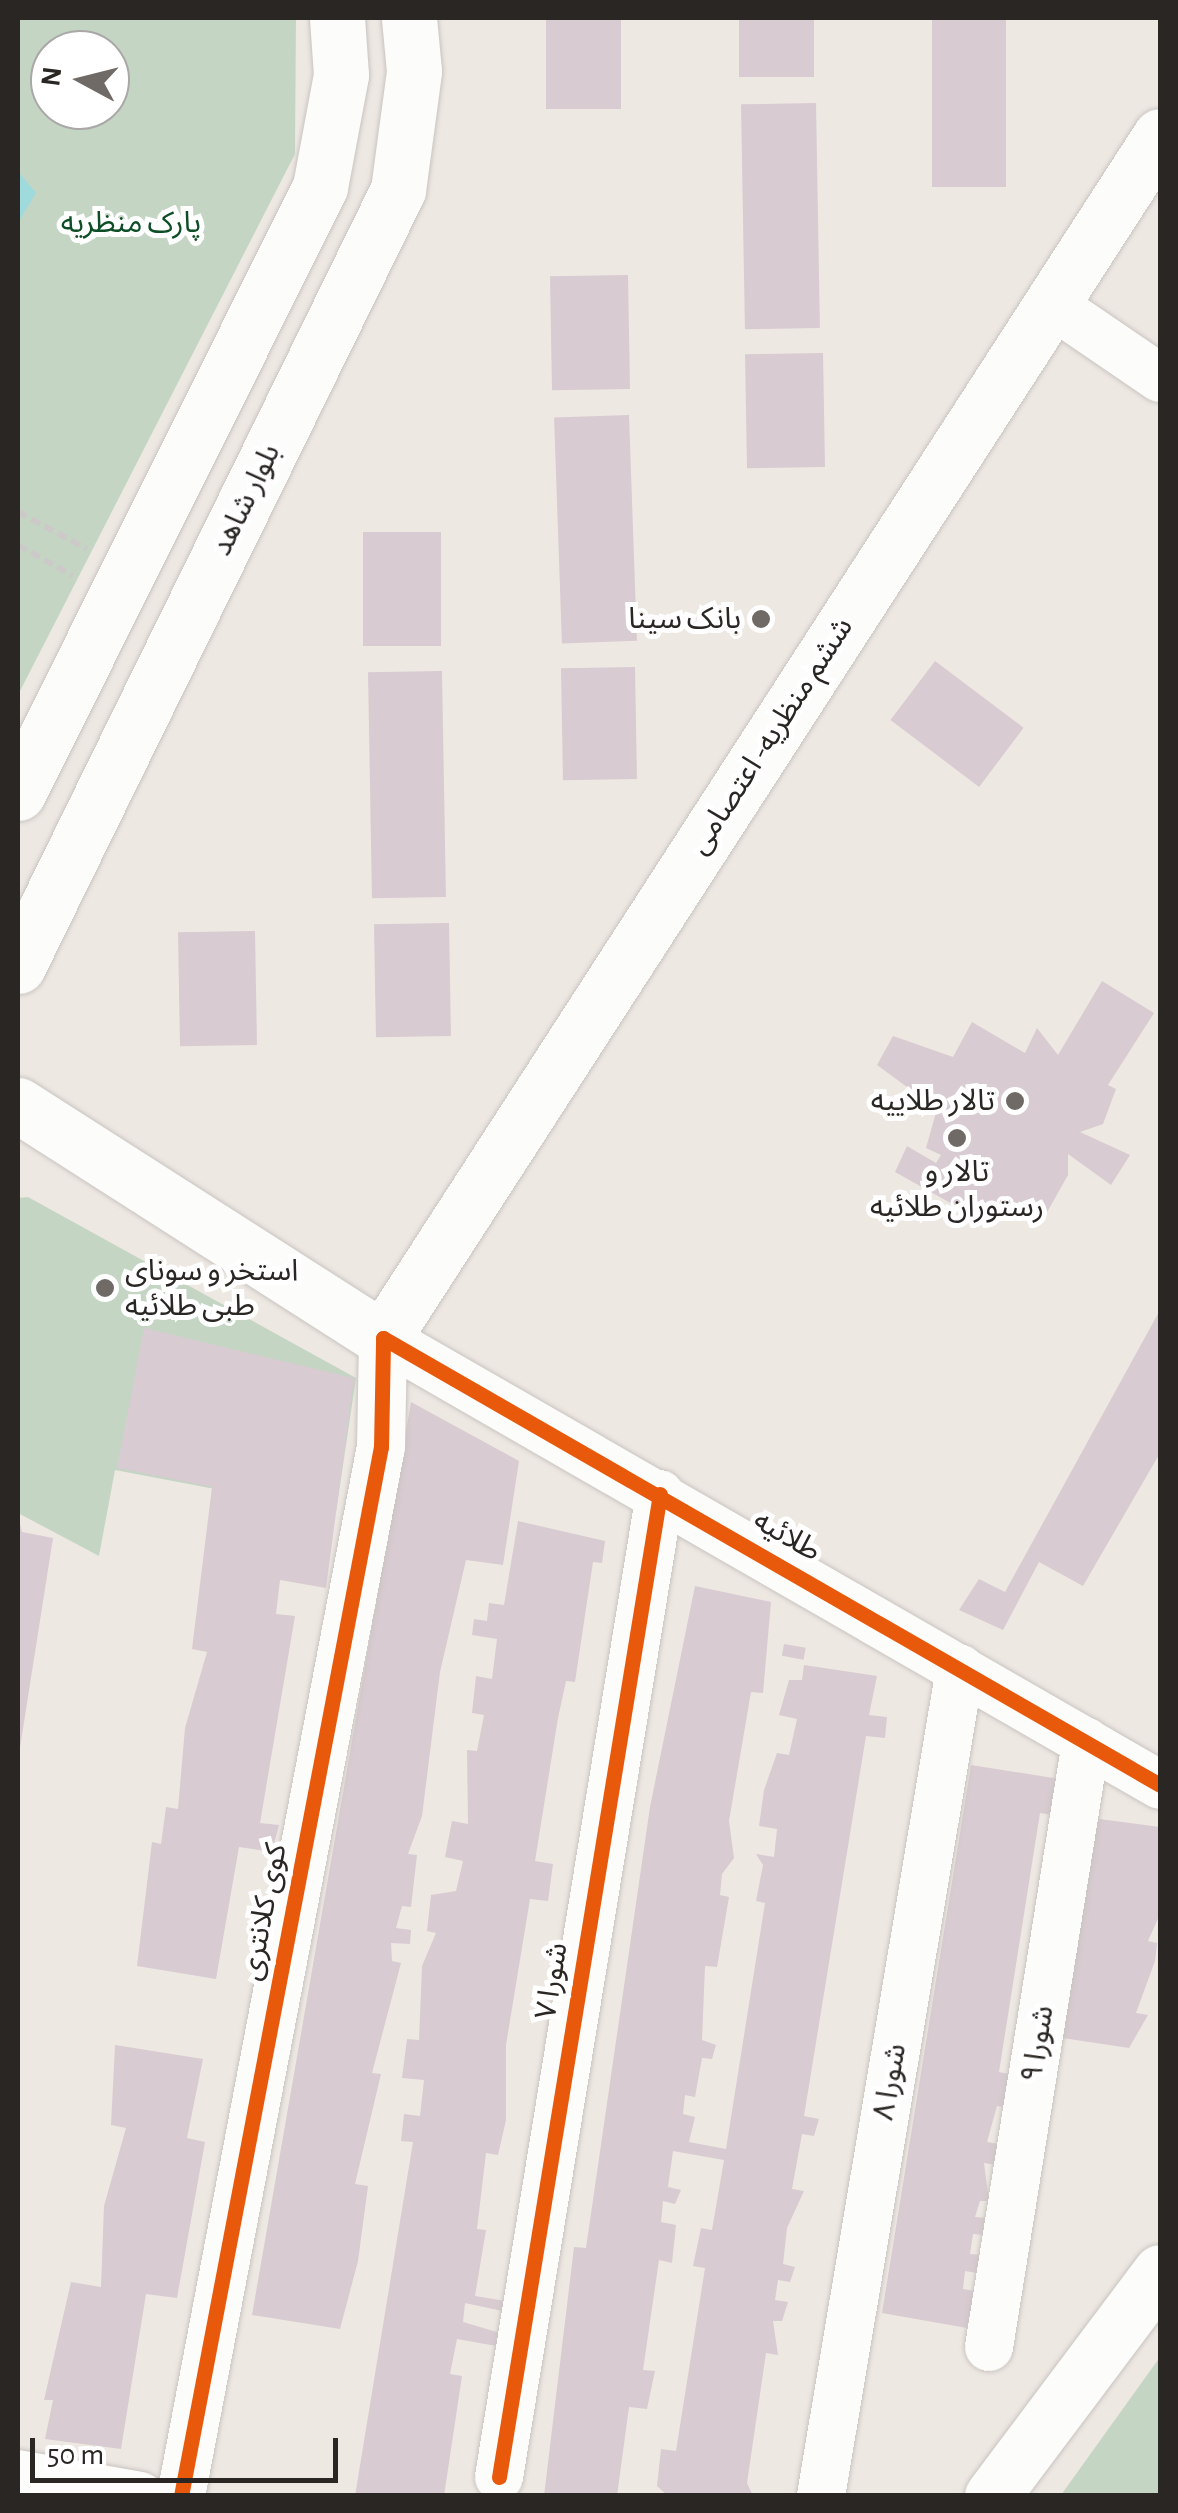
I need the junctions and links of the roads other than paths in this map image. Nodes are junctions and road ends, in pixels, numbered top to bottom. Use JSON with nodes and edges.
{"nodes":[{"id":1,"x":337,"y":18,"type":"edge"},
{"id":2,"x":409,"y":18,"type":"edge"},
{"id":3,"x":1160,"y":136,"type":"edge"},
{"id":4,"x":1050,"y":303,"type":"junction"},
{"id":5,"x":1160,"y":378,"type":"edge"},
{"id":6,"x":18,"y":792,"type":"edge"},
{"id":7,"x":18,"y":966,"type":"edge"},
{"id":8,"x":18,"y":1106,"type":"edge"},
{"id":9,"x":383,"y":1338,"type":"junction"},
{"id":10,"x":660,"y":1494,"type":"junction"},
{"id":11,"x":960,"y":1669,"type":"junction"},
{"id":12,"x":1086,"y":1742,"type":"junction"},
{"id":13,"x":1160,"y":1785,"type":"edge"},
{"id":14,"x":1160,"y":2272,"type":"edge"},
{"id":15,"x":989,"y":2347,"type":"dead end"},
{"id":16,"x":499,"y":2477,"type":"dead end"},
{"id":17,"x":38,"y":2483,"type":"edge"},
{"id":18,"x":140,"y":2496,"type":"edge"},
{"id":19,"x":181,"y":2496,"type":"edge"},
{"id":20,"x":821,"y":2496,"type":"edge"},
{"id":21,"x":992,"y":2496,"type":"edge"}],
"edges":[{"from":1,"to":6,"type":"main road"},
{"from":2,"to":7,"type":"main road","name":"بلوار شاهد"},
{"from":3,"to":4,"type":"main road","name":"ششم منظریه- اعتصامی"},
{"from":4,"to":5,"type":"street"},
{"from":4,"to":9,"type":"main road","name":"ششم منظریه- اعتصامی"},
{"from":8,"to":9,"type":"main road","name":"طلائیه"},
{"from":9,"to":10,"type":"street","name":"طلائیه"},
{"from":9,"to":19,"type":"street","name":"کوی کلانتری"},
{"from":10,"to":11,"type":"street","name":"طلائیه"},
{"from":10,"to":16,"type":"street","name":"شورا ۷"},
{"from":11,"to":12,"type":"street","name":"طلائیه"},
{"from":11,"to":20,"type":"street","name":"شورا ۸"},
{"from":12,"to":13,"type":"street","name":"طلائیه"},
{"from":12,"to":15,"type":"street","name":"شورا ۹"},
{"from":14,"to":21,"type":"main road"},
{"from":17,"to":18,"type":"street"}]}
